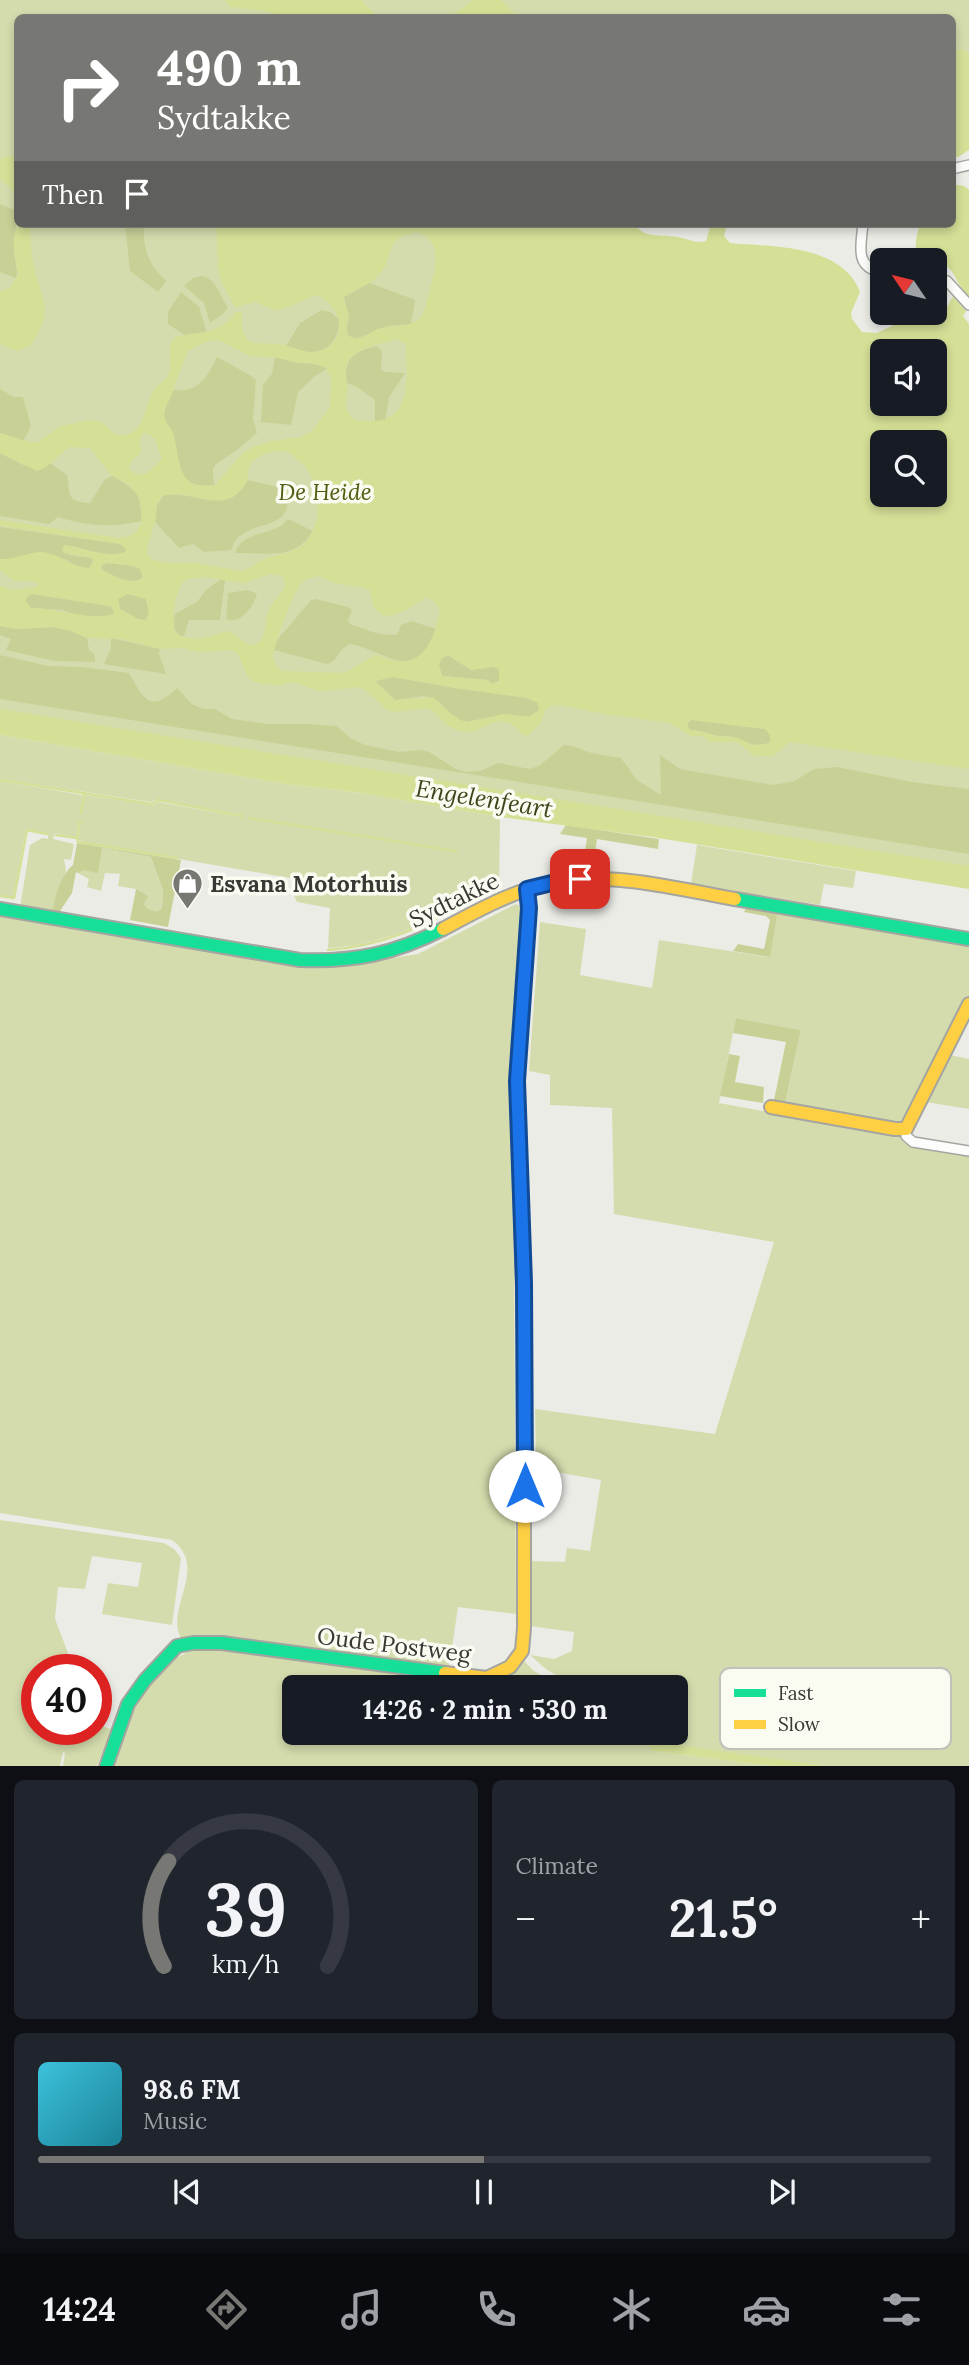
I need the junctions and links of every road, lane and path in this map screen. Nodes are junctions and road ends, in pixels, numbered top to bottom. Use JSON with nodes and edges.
{"nodes":[{"id":1,"x":863,"y":228,"type":"edge"},
{"id":2,"x":870,"y":267,"type":"edge"},
{"id":3,"x":947,"y":281,"type":"edge"},
{"id":4,"x":969,"y":305,"type":"edge"},
{"id":5,"x":527,"y":889,"type":"junction"},
{"id":6,"x":0,"y":909,"type":"edge"},
{"id":7,"x":969,"y":939,"type":"edge"},
{"id":8,"x":969,"y":1004,"type":"edge"},
{"id":9,"x":771,"y":1107,"type":"dead end"},
{"id":10,"x":906,"y":1129,"type":"junction"},
{"id":11,"x":969,"y":1151,"type":"edge"},
{"id":12,"x":106,"y":1766,"type":"edge"}],
"edges":[{"from":1,"to":2,"type":"street"},
{"from":3,"to":4,"type":"street"},
{"from":5,"to":6,"type":"street","name":"Sydtakke"},
{"from":5,"to":7,"type":"street","name":"Sydtakke"},
{"from":5,"to":12,"type":"street","name":"Oude Postweg"},
{"from":8,"to":10,"type":"street"},
{"from":9,"to":10,"type":"street"},
{"from":10,"to":11,"type":"street"}]}
